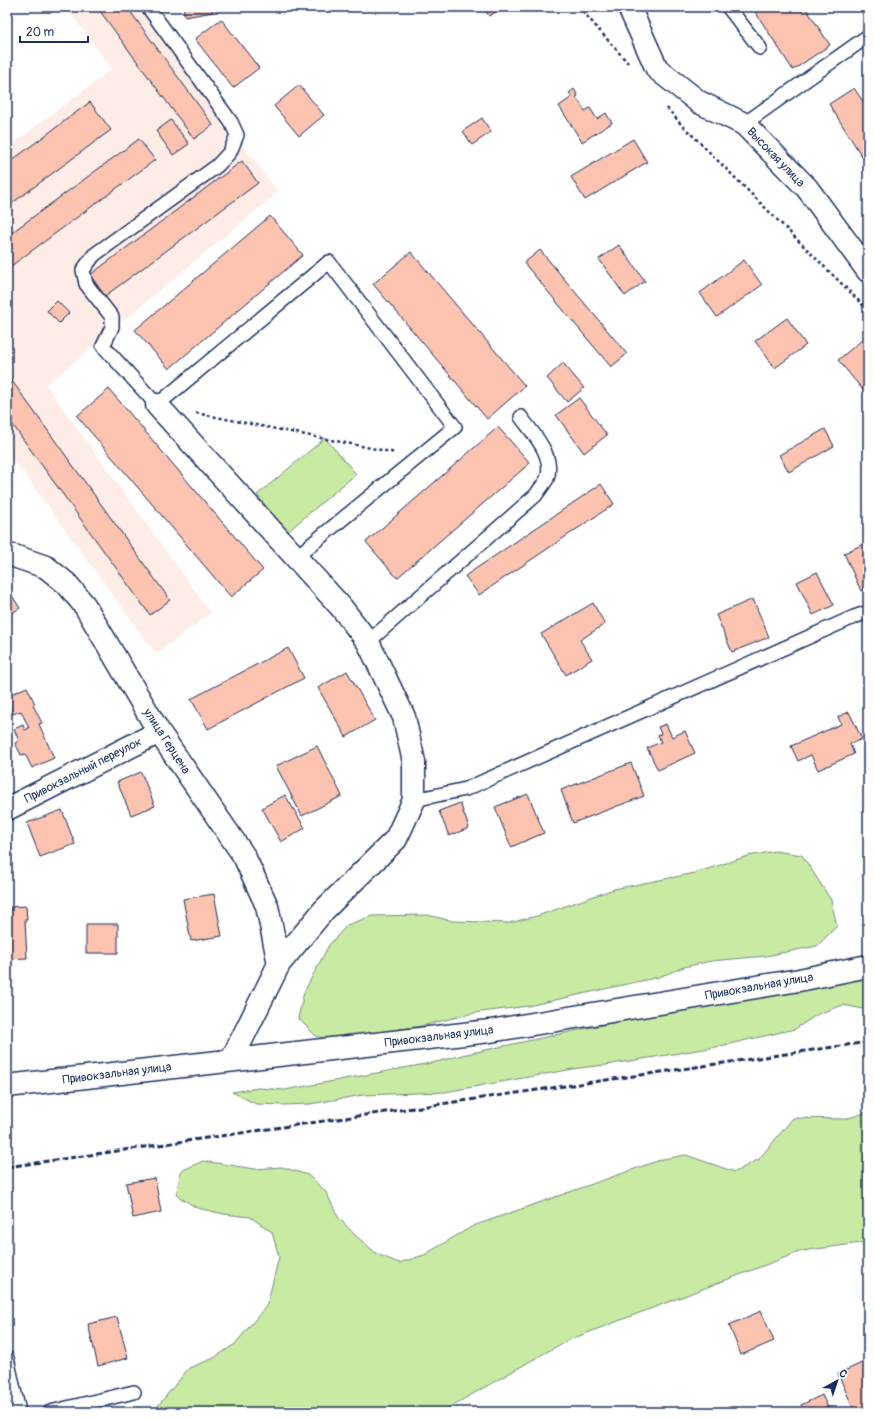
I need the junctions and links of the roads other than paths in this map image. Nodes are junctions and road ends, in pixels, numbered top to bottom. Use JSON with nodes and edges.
{"nodes":[{"id":1,"x":148,"y":7,"type":"edge"},
{"id":2,"x":629,"y":7,"type":"edge"},
{"id":3,"x":728,"y":7,"type":"edge"},
{"id":4,"x":868,"y":36,"type":"edge"},
{"id":5,"x":760,"y":48,"type":"dead end"},
{"id":6,"x":744,"y":124,"type":"junction"},
{"id":7,"x":868,"y":271,"type":"edge"},
{"id":8,"x":157,"y":405,"type":"junction"},
{"id":9,"x":521,"y":417,"type":"dead end"},
{"id":10,"x":7,"y":555,"type":"edge"},
{"id":11,"x":296,"y":557,"type":"junction"},
{"id":12,"x":868,"y":612,"type":"edge"},
{"id":13,"x":368,"y":642,"type":"junction"},
{"id":14,"x":159,"y":732,"type":"junction"},
{"id":15,"x":414,"y":800,"type":"junction"},
{"id":16,"x":7,"y":808,"type":"edge"},
{"id":17,"x":279,"y":964,"type":"junction"},
{"id":18,"x":868,"y":966,"type":"edge"},
{"id":19,"x":232,"y":1059,"type":"junction"},
{"id":20,"x":7,"y":1086,"type":"edge"},
{"id":21,"x":7,"y":1358,"type":"edge"},
{"id":22,"x":134,"y":1392,"type":"dead end"},
{"id":23,"x":18,"y":1412,"type":"edge"},
{"id":24,"x":50,"y":1412,"type":"edge"}],
"edges":[{"from":1,"to":8,"type":"lane"},
{"from":2,"to":6,"type":"street","name":"Высокая улица"},
{"from":3,"to":5,"type":"lane"},
{"from":4,"to":6,"type":"lane"},
{"from":6,"to":7,"type":"street","name":"Высокая улица"},
{"from":8,"to":11,"type":"street"},
{"from":8,"to":11,"type":"lane"},
{"from":9,"to":13,"type":"lane"},
{"from":10,"to":14,"type":"street","name":"улица Герцена"},
{"from":11,"to":13,"type":"street"},
{"from":12,"to":15,"type":"lane"},
{"from":13,"to":15,"type":"street"},
{"from":14,"to":16,"type":"street","name":"Привокзальный переулок"},
{"from":14,"to":17,"type":"street","name":"улица Герцена"},
{"from":15,"to":17,"type":"street"},
{"from":17,"to":19,"type":"street"},
{"from":18,"to":19,"type":"street","name":"Привокзальная улица"},
{"from":19,"to":20,"type":"street","name":"Привокзальная улица"},
{"from":21,"to":23,"type":"lane"},
{"from":22,"to":24,"type":"lane"}]}
